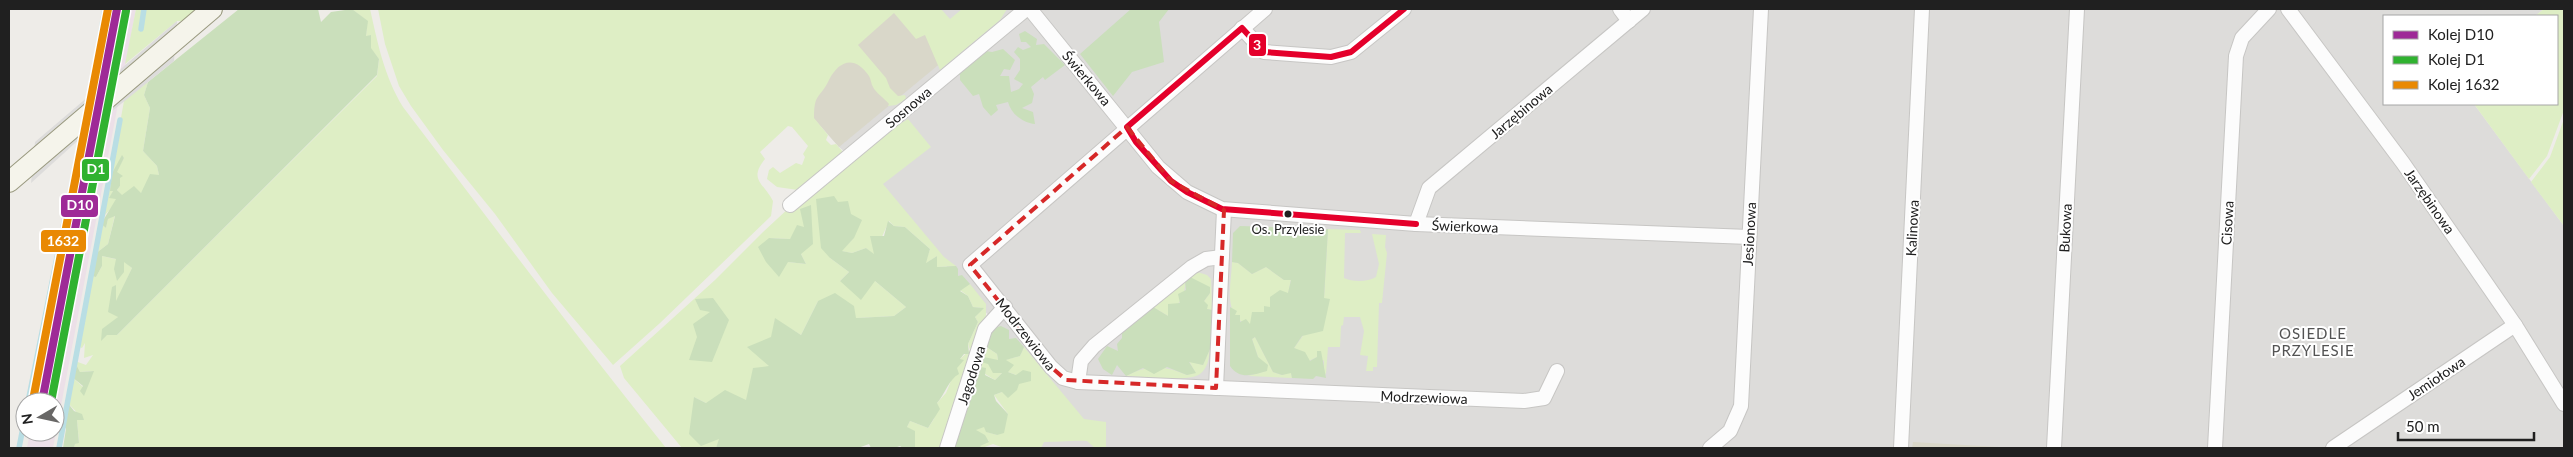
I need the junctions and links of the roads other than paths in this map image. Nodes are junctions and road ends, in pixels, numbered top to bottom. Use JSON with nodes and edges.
{"nodes":[{"id":1,"x":212,"y":9,"type":"edge"},
{"id":2,"x":1028,"y":9,"type":"edge"},
{"id":3,"x":1266,"y":9,"type":"edge"},
{"id":4,"x":1404,"y":9,"type":"edge"},
{"id":5,"x":1620,"y":9,"type":"edge"},
{"id":6,"x":1644,"y":9,"type":"edge"},
{"id":7,"x":1761,"y":9,"type":"edge"},
{"id":8,"x":1922,"y":9,"type":"edge"},
{"id":9,"x":2077,"y":9,"type":"edge"},
{"id":10,"x":2269,"y":9,"type":"edge"},
{"id":11,"x":2288,"y":9,"type":"edge"},
{"id":12,"x":1629,"y":21,"type":"junction"},
{"id":13,"x":1242,"y":28,"type":"junction"},
{"id":14,"x":1127,"y":127,"type":"junction"},
{"id":15,"x":9,"y":182,"type":"edge"},
{"id":16,"x":790,"y":205,"type":"dead end"},
{"id":17,"x":1224,"y":210,"type":"junction"},
{"id":18,"x":1416,"y":224,"type":"junction"},
{"id":19,"x":1749,"y":237,"type":"junction"},
{"id":20,"x":1222,"y":257,"type":"junction"},
{"id":21,"x":1005,"y":307,"type":"junction"},
{"id":22,"x":2515,"y":325,"type":"junction"},
{"id":23,"x":1557,"y":371,"type":"dead end"},
{"id":24,"x":1078,"y":382,"type":"junction"},
{"id":25,"x":1216,"y":388,"type":"junction"},
{"id":26,"x":2564,"y":402,"type":"edge"},
{"id":27,"x":947,"y":448,"type":"edge"},
{"id":28,"x":1710,"y":448,"type":"edge"},
{"id":29,"x":1901,"y":448,"type":"edge"},
{"id":30,"x":2054,"y":448,"type":"edge"},
{"id":31,"x":2215,"y":448,"type":"edge"},
{"id":32,"x":2333,"y":448,"type":"edge"}],
"edges":[{"from":1,"to":15,"type":"main road"},
{"from":2,"to":14,"type":"street","name":"Świerkowa"},
{"from":2,"to":16,"type":"street","name":"Sosnowa"},
{"from":3,"to":13,"type":"street","name":"Modrzewiowa"},
{"from":4,"to":13,"type":"street"},
{"from":5,"to":12,"type":"street"},
{"from":6,"to":12,"type":"street","name":"Jarzębinowa"},
{"from":7,"to":19,"type":"street","name":"Jesionowa"},
{"from":8,"to":29,"type":"street","name":"Kalinowa"},
{"from":9,"to":30,"type":"street","name":"Bukowa"},
{"from":10,"to":31,"type":"street","name":"Cisowa"},
{"from":11,"to":22,"type":"street","name":"Jarzębinowa"},
{"from":12,"to":18,"type":"street","name":"Jarzębinowa"},
{"from":13,"to":14,"type":"street","name":"Modrzewiowa"},
{"from":14,"to":17,"type":"street","name":"Świerkowa"},
{"from":14,"to":21,"type":"street","name":"Modrzewiowa"},
{"from":17,"to":18,"type":"street","name":"Świerkowa"},
{"from":17,"to":20,"type":"street"},
{"from":18,"to":19,"type":"street","name":"Świerkowa"},
{"from":19,"to":28,"type":"street","name":"Jesionowa"},
{"from":20,"to":24,"type":"street"},
{"from":20,"to":25,"type":"street"},
{"from":21,"to":24,"type":"street","name":"Modrzewiowa"},
{"from":21,"to":27,"type":"street","name":"Jagodowa"},
{"from":22,"to":26,"type":"street","name":"Jarzębinowa"},
{"from":22,"to":32,"type":"street","name":"Jemiołowa"},
{"from":23,"to":25,"type":"street","name":"Modrzewiowa"},
{"from":24,"to":25,"type":"street","name":"Modrzewiowa"}]}
